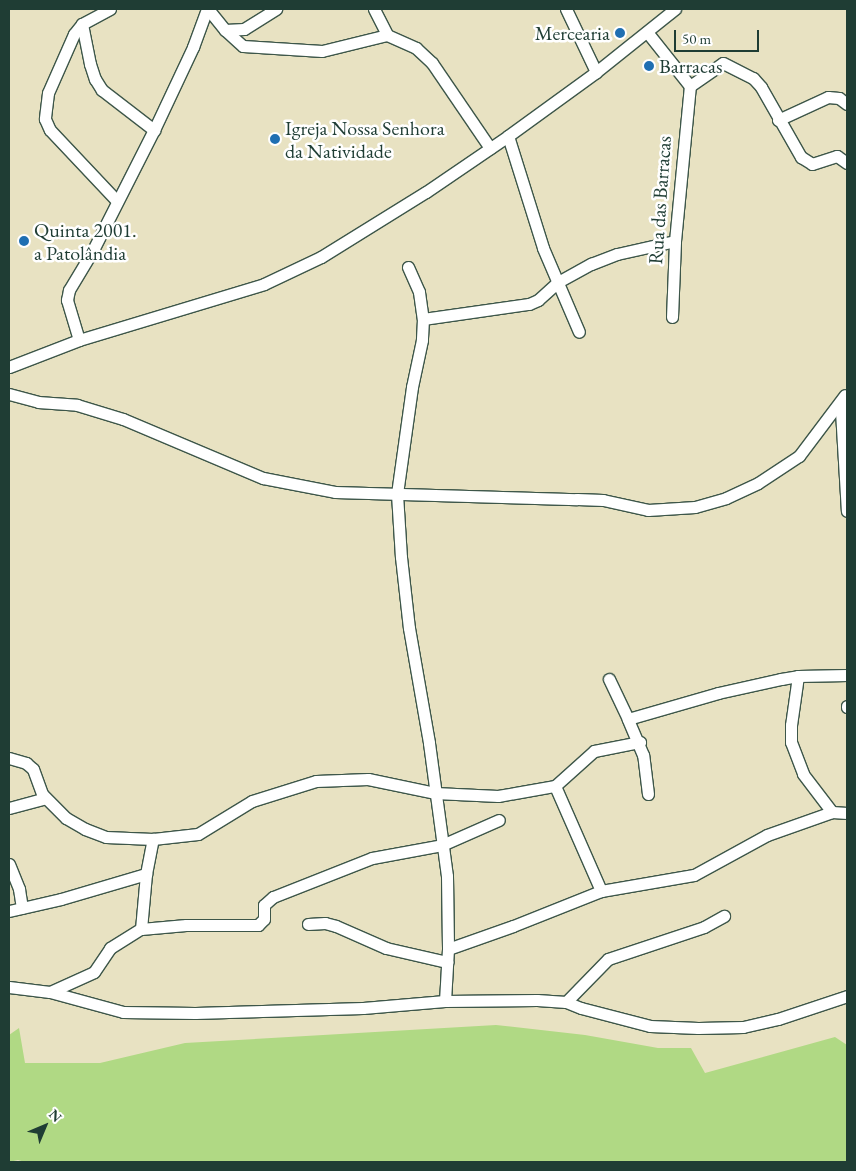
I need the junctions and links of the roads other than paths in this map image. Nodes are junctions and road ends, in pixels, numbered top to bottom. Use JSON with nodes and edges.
{"nodes":[{"id":1,"x":110,"y":9,"type":"edge"},
{"id":2,"x":207,"y":9,"type":"edge"},
{"id":3,"x":276,"y":9,"type":"edge"},
{"id":4,"x":374,"y":9,"type":"edge"},
{"id":5,"x":566,"y":9,"type":"edge"},
{"id":6,"x":675,"y":9,"type":"edge"},
{"id":7,"x":82,"y":24,"type":"junction"},
{"id":8,"x":225,"y":30,"type":"junction"},
{"id":9,"x":647,"y":32,"type":"junction"},
{"id":10,"x":387,"y":34,"type":"junction"},
{"id":11,"x":596,"y":72,"type":"junction"},
{"id":12,"x":690,"y":86,"type":"junction"},
{"id":13,"x":847,"y":104,"type":"edge"},
{"id":14,"x":778,"y":120,"type":"junction"},
{"id":15,"x":154,"y":130,"type":"junction"},
{"id":16,"x":508,"y":136,"type":"junction"},
{"id":17,"x":490,"y":148,"type":"junction"},
{"id":18,"x":847,"y":163,"type":"edge"},
{"id":19,"x":117,"y":201,"type":"junction"},
{"id":20,"x":675,"y":241,"type":"junction"},
{"id":21,"x":408,"y":267,"type":"dead end"},
{"id":22,"x":558,"y":282,"type":"junction"},
{"id":23,"x":672,"y":317,"type":"dead end"},
{"id":24,"x":423,"y":319,"type":"junction"},
{"id":25,"x":579,"y":332,"type":"dead end"},
{"id":26,"x":79,"y":340,"type":"junction"},
{"id":27,"x":9,"y":366,"type":"edge"},
{"id":28,"x":846,"y":392,"type":"edge"},
{"id":29,"x":9,"y":394,"type":"edge"},
{"id":30,"x":397,"y":494,"type":"junction"},
{"id":31,"x":847,"y":512,"type":"edge"},
{"id":32,"x":847,"y":675,"type":"edge"},
{"id":33,"x":798,"y":676,"type":"junction"},
{"id":34,"x":609,"y":679,"type":"dead end"},
{"id":35,"x":628,"y":719,"type":"junction"},
{"id":36,"x":640,"y":742,"type":"junction"},
{"id":37,"x":9,"y":758,"type":"edge"},
{"id":38,"x":555,"y":786,"type":"junction"},
{"id":39,"x":435,"y":793,"type":"junction"},
{"id":40,"x":648,"y":794,"type":"dead end"},
{"id":41,"x":46,"y":798,"type":"junction"},
{"id":42,"x":9,"y":808,"type":"edge"},
{"id":43,"x":832,"y":812,"type":"junction"},
{"id":44,"x":847,"y":813,"type":"edge"},
{"id":45,"x":499,"y":820,"type":"dead end"},
{"id":46,"x":153,"y":839,"type":"junction"},
{"id":47,"x":442,"y":845,"type":"junction"},
{"id":48,"x":9,"y":864,"type":"edge"},
{"id":49,"x":146,"y":874,"type":"junction"},
{"id":50,"x":601,"y":891,"type":"junction"},
{"id":51,"x":22,"y":908,"type":"junction"},
{"id":52,"x":9,"y":911,"type":"edge"},
{"id":53,"x":724,"y":916,"type":"dead end"},
{"id":54,"x":308,"y":924,"type":"dead end"},
{"id":55,"x":141,"y":929,"type":"junction"},
{"id":56,"x":448,"y":949,"type":"junction"},
{"id":57,"x":447,"y":962,"type":"junction"},
{"id":58,"x":9,"y":987,"type":"edge"},
{"id":59,"x":50,"y":992,"type":"junction"},
{"id":60,"x":847,"y":996,"type":"edge"},
{"id":61,"x":444,"y":1001,"type":"junction"},
{"id":62,"x":566,"y":1002,"type":"junction"}],
"edges":[{"from":1,"to":7,"type":"street"},
{"from":2,"to":8,"type":"street"},
{"from":2,"to":15,"type":"street"},
{"from":3,"to":8,"type":"street"},
{"from":4,"to":10,"type":"street"},
{"from":5,"to":11,"type":"street"},
{"from":6,"to":9,"type":"street"},
{"from":7,"to":15,"type":"street"},
{"from":7,"to":19,"type":"street"},
{"from":8,"to":10,"type":"street"},
{"from":9,"to":11,"type":"street"},
{"from":9,"to":12,"type":"street"},
{"from":10,"to":17,"type":"street"},
{"from":11,"to":16,"type":"street"},
{"from":12,"to":14,"type":"street"},
{"from":12,"to":20,"type":"street","name":"Rua das Barracas"},
{"from":13,"to":14,"type":"street"},
{"from":14,"to":18,"type":"street"},
{"from":15,"to":19,"type":"street"},
{"from":16,"to":17,"type":"street"},
{"from":16,"to":22,"type":"street"},
{"from":17,"to":26,"type":"street"},
{"from":19,"to":26,"type":"street"},
{"from":20,"to":22,"type":"street"},
{"from":20,"to":23,"type":"street","name":"Rua das Barracas"},
{"from":21,"to":24,"type":"street"},
{"from":22,"to":24,"type":"street"},
{"from":22,"to":25,"type":"street"},
{"from":24,"to":30,"type":"street"},
{"from":26,"to":27,"type":"street"},
{"from":28,"to":30,"type":"street"},
{"from":28,"to":31,"type":"street"},
{"from":29,"to":30,"type":"street"},
{"from":30,"to":39,"type":"street"},
{"from":32,"to":33,"type":"street"},
{"from":33,"to":35,"type":"street"},
{"from":33,"to":43,"type":"street"},
{"from":34,"to":35,"type":"street"},
{"from":35,"to":36,"type":"street"},
{"from":36,"to":38,"type":"street"},
{"from":36,"to":40,"type":"street"},
{"from":37,"to":41,"type":"street"},
{"from":38,"to":39,"type":"street"},
{"from":38,"to":50,"type":"street"},
{"from":39,"to":46,"type":"street"},
{"from":39,"to":47,"type":"street"},
{"from":41,"to":42,"type":"street"},
{"from":41,"to":46,"type":"street"},
{"from":43,"to":44,"type":"street"},
{"from":43,"to":50,"type":"street"},
{"from":45,"to":47,"type":"street"},
{"from":46,"to":49,"type":"street"},
{"from":47,"to":55,"type":"street"},
{"from":47,"to":56,"type":"street"},
{"from":48,"to":51,"type":"street"},
{"from":49,"to":51,"type":"street"},
{"from":49,"to":55,"type":"street"},
{"from":50,"to":56,"type":"street"},
{"from":51,"to":52,"type":"street"},
{"from":53,"to":62,"type":"street"},
{"from":54,"to":57,"type":"street"},
{"from":55,"to":59,"type":"street"},
{"from":56,"to":57,"type":"street"},
{"from":57,"to":61,"type":"street"},
{"from":58,"to":59,"type":"street"},
{"from":59,"to":61,"type":"street"},
{"from":60,"to":62,"type":"street"},
{"from":61,"to":62,"type":"street"}]}
